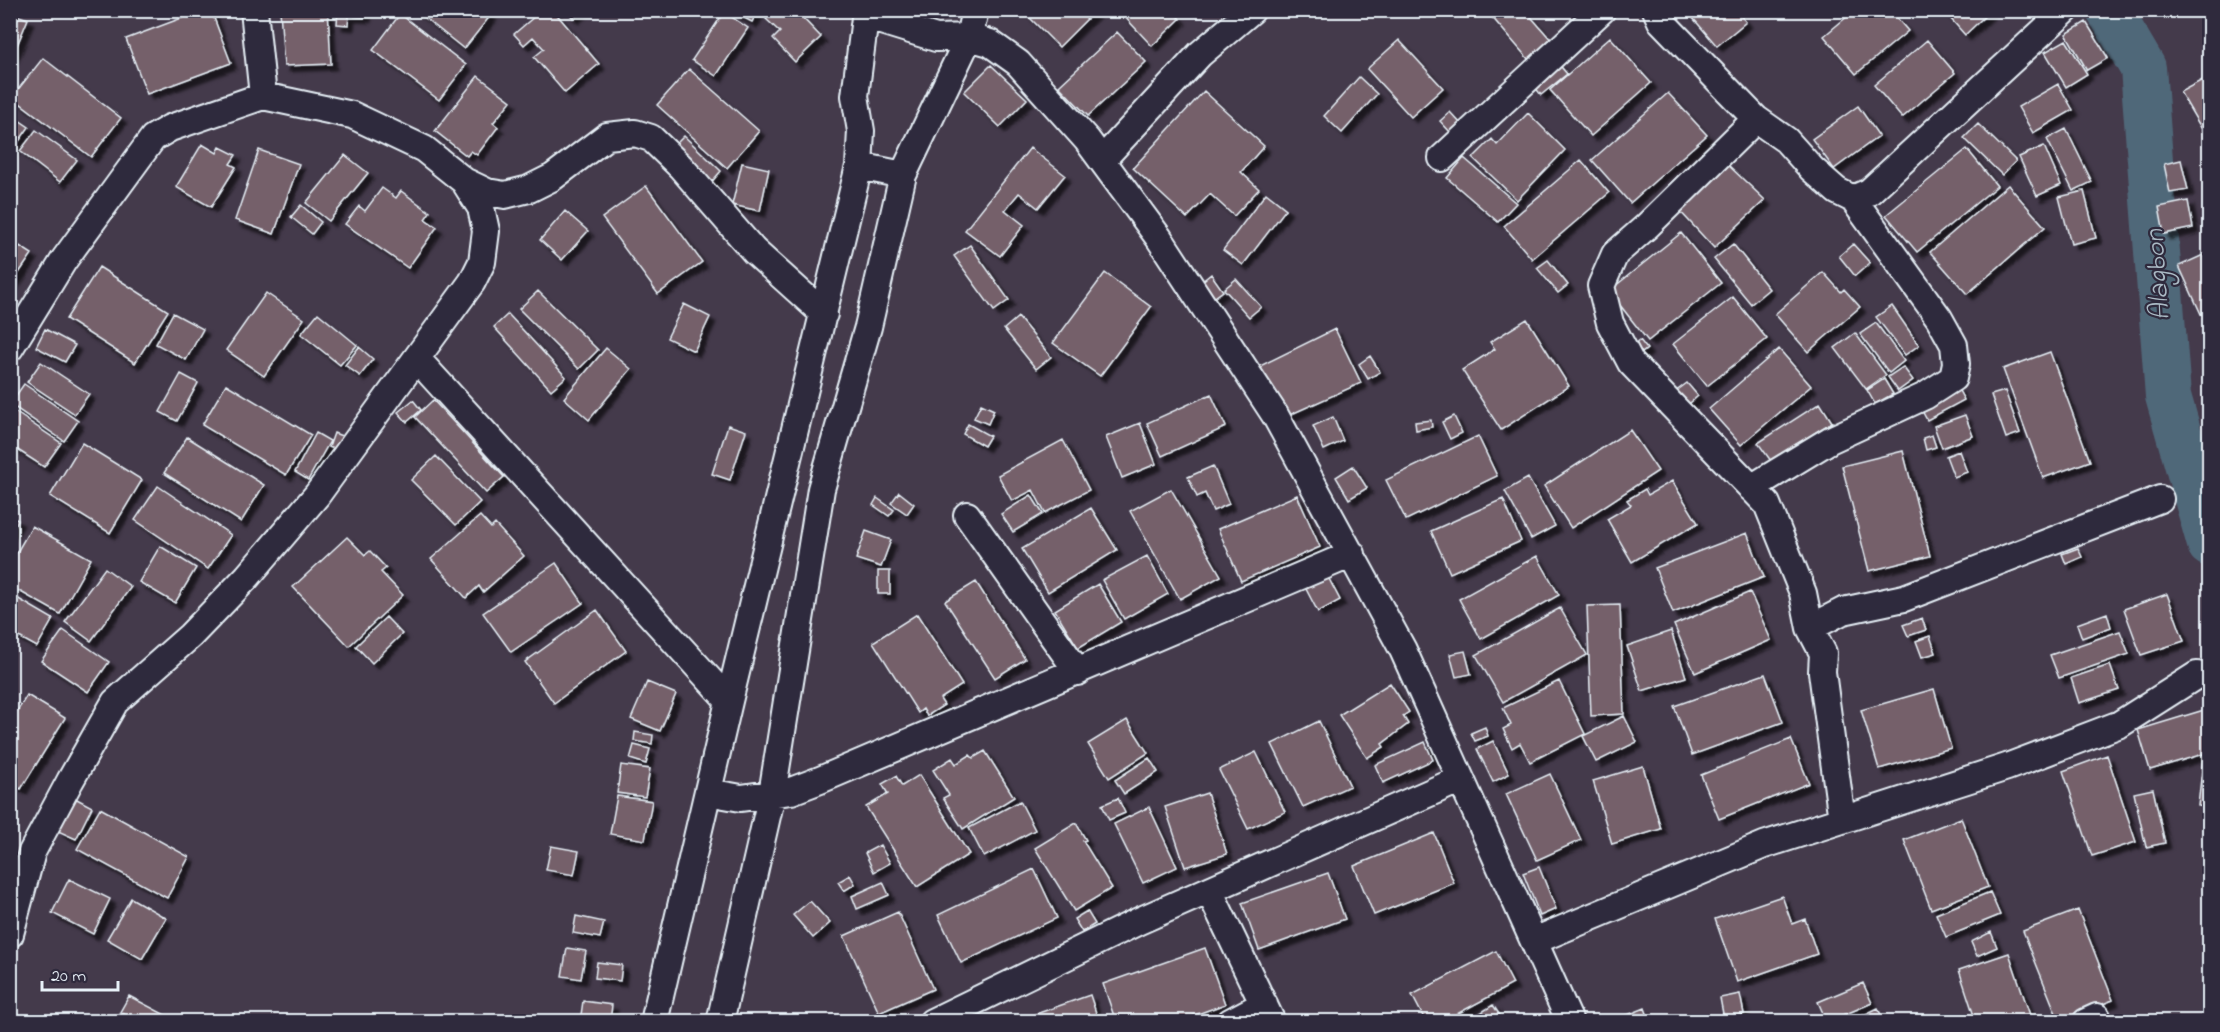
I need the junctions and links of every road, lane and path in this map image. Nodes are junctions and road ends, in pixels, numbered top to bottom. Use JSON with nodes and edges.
{"nodes":[{"id":1,"x":254,"y":10,"type":"edge"},
{"id":2,"x":975,"y":10,"type":"edge"},
{"id":3,"x":1252,"y":10,"type":"edge"},
{"id":4,"x":1602,"y":10,"type":"edge"},
{"id":5,"x":1656,"y":10,"type":"edge"},
{"id":6,"x":2067,"y":10,"type":"edge"},
{"id":7,"x":865,"y":13,"type":"edge"},
{"id":8,"x":969,"y":37,"type":"junction"},
{"id":9,"x":263,"y":96,"type":"junction"},
{"id":10,"x":1756,"y":119,"type":"junction"},
{"id":11,"x":1442,"y":158,"type":"dead end"},
{"id":12,"x":1102,"y":160,"type":"junction"},
{"id":13,"x":859,"y":166,"type":"junction"},
{"id":14,"x":903,"y":175,"type":"junction"},
{"id":15,"x":464,"y":181,"type":"junction"},
{"id":16,"x":1853,"y":199,"type":"junction"},
{"id":17,"x":824,"y":314,"type":"junction"},
{"id":18,"x":10,"y":348,"type":"edge"},
{"id":19,"x":417,"y":359,"type":"junction"},
{"id":20,"x":1751,"y":488,"type":"junction"},
{"id":21,"x":2160,"y":499,"type":"dead end"},
{"id":22,"x":967,"y":515,"type":"dead end"},
{"id":23,"x":1352,"y":554,"type":"junction"},
{"id":24,"x":1810,"y":628,"type":"junction"},
{"id":25,"x":1078,"y":672,"type":"junction"},
{"id":26,"x":2197,"y":675,"type":"dead end"},
{"id":27,"x":729,"y":701,"type":"junction"},
{"id":28,"x":1461,"y":779,"type":"junction"},
{"id":29,"x":708,"y":792,"type":"junction"},
{"id":30,"x":772,"y":794,"type":"junction"},
{"id":31,"x":1842,"y":820,"type":"junction"},
{"id":32,"x":1209,"y":890,"type":"junction"},
{"id":33,"x":10,"y":934,"type":"edge"},
{"id":34,"x":1534,"y":941,"type":"junction"},
{"id":35,"x":1268,"y":1013,"type":"edge"},
{"id":36,"x":654,"y":1022,"type":"edge"},
{"id":37,"x":720,"y":1022,"type":"edge"},
{"id":38,"x":932,"y":1022,"type":"edge"},
{"id":39,"x":1230,"y":1022,"type":"edge"},
{"id":40,"x":1570,"y":1022,"type":"edge"}],
"edges":[{"from":1,"to":9,"type":"street"},
{"from":2,"to":8,"type":"street"},
{"from":3,"to":12,"type":"street"},
{"from":4,"to":11,"type":"street"},
{"from":5,"to":10,"type":"street"},
{"from":6,"to":16,"type":"street"},
{"from":7,"to":8,"type":"street"},
{"from":7,"to":13,"type":"street"},
{"from":8,"to":12,"type":"street"},
{"from":8,"to":14,"type":"street"},
{"from":9,"to":15,"type":"street"},
{"from":9,"to":18,"type":"street"},
{"from":10,"to":16,"type":"street"},
{"from":10,"to":20,"type":"street"},
{"from":12,"to":23,"type":"street"},
{"from":13,"to":14,"type":"street"},
{"from":13,"to":17,"type":"street"},
{"from":14,"to":30,"type":"street"},
{"from":15,"to":17,"type":"street"},
{"from":15,"to":19,"type":"street"},
{"from":16,"to":20,"type":"street"},
{"from":17,"to":27,"type":"street"},
{"from":19,"to":27,"type":"street"},
{"from":19,"to":33,"type":"street"},
{"from":20,"to":24,"type":"street"},
{"from":21,"to":24,"type":"street"},
{"from":22,"to":25,"type":"street"},
{"from":23,"to":25,"type":"street"},
{"from":23,"to":28,"type":"street"},
{"from":24,"to":31,"type":"street"},
{"from":25,"to":30,"type":"street"},
{"from":26,"to":31,"type":"street"},
{"from":27,"to":29,"type":"street"},
{"from":28,"to":32,"type":"street"},
{"from":28,"to":34,"type":"street"},
{"from":29,"to":30,"type":"street"},
{"from":29,"to":36,"type":"street"},
{"from":30,"to":37,"type":"street"},
{"from":31,"to":34,"type":"street"},
{"from":32,"to":35,"type":"street"},
{"from":32,"to":38,"type":"street"},
{"from":34,"to":40,"type":"street"},
{"from":35,"to":39,"type":"street"}]}
